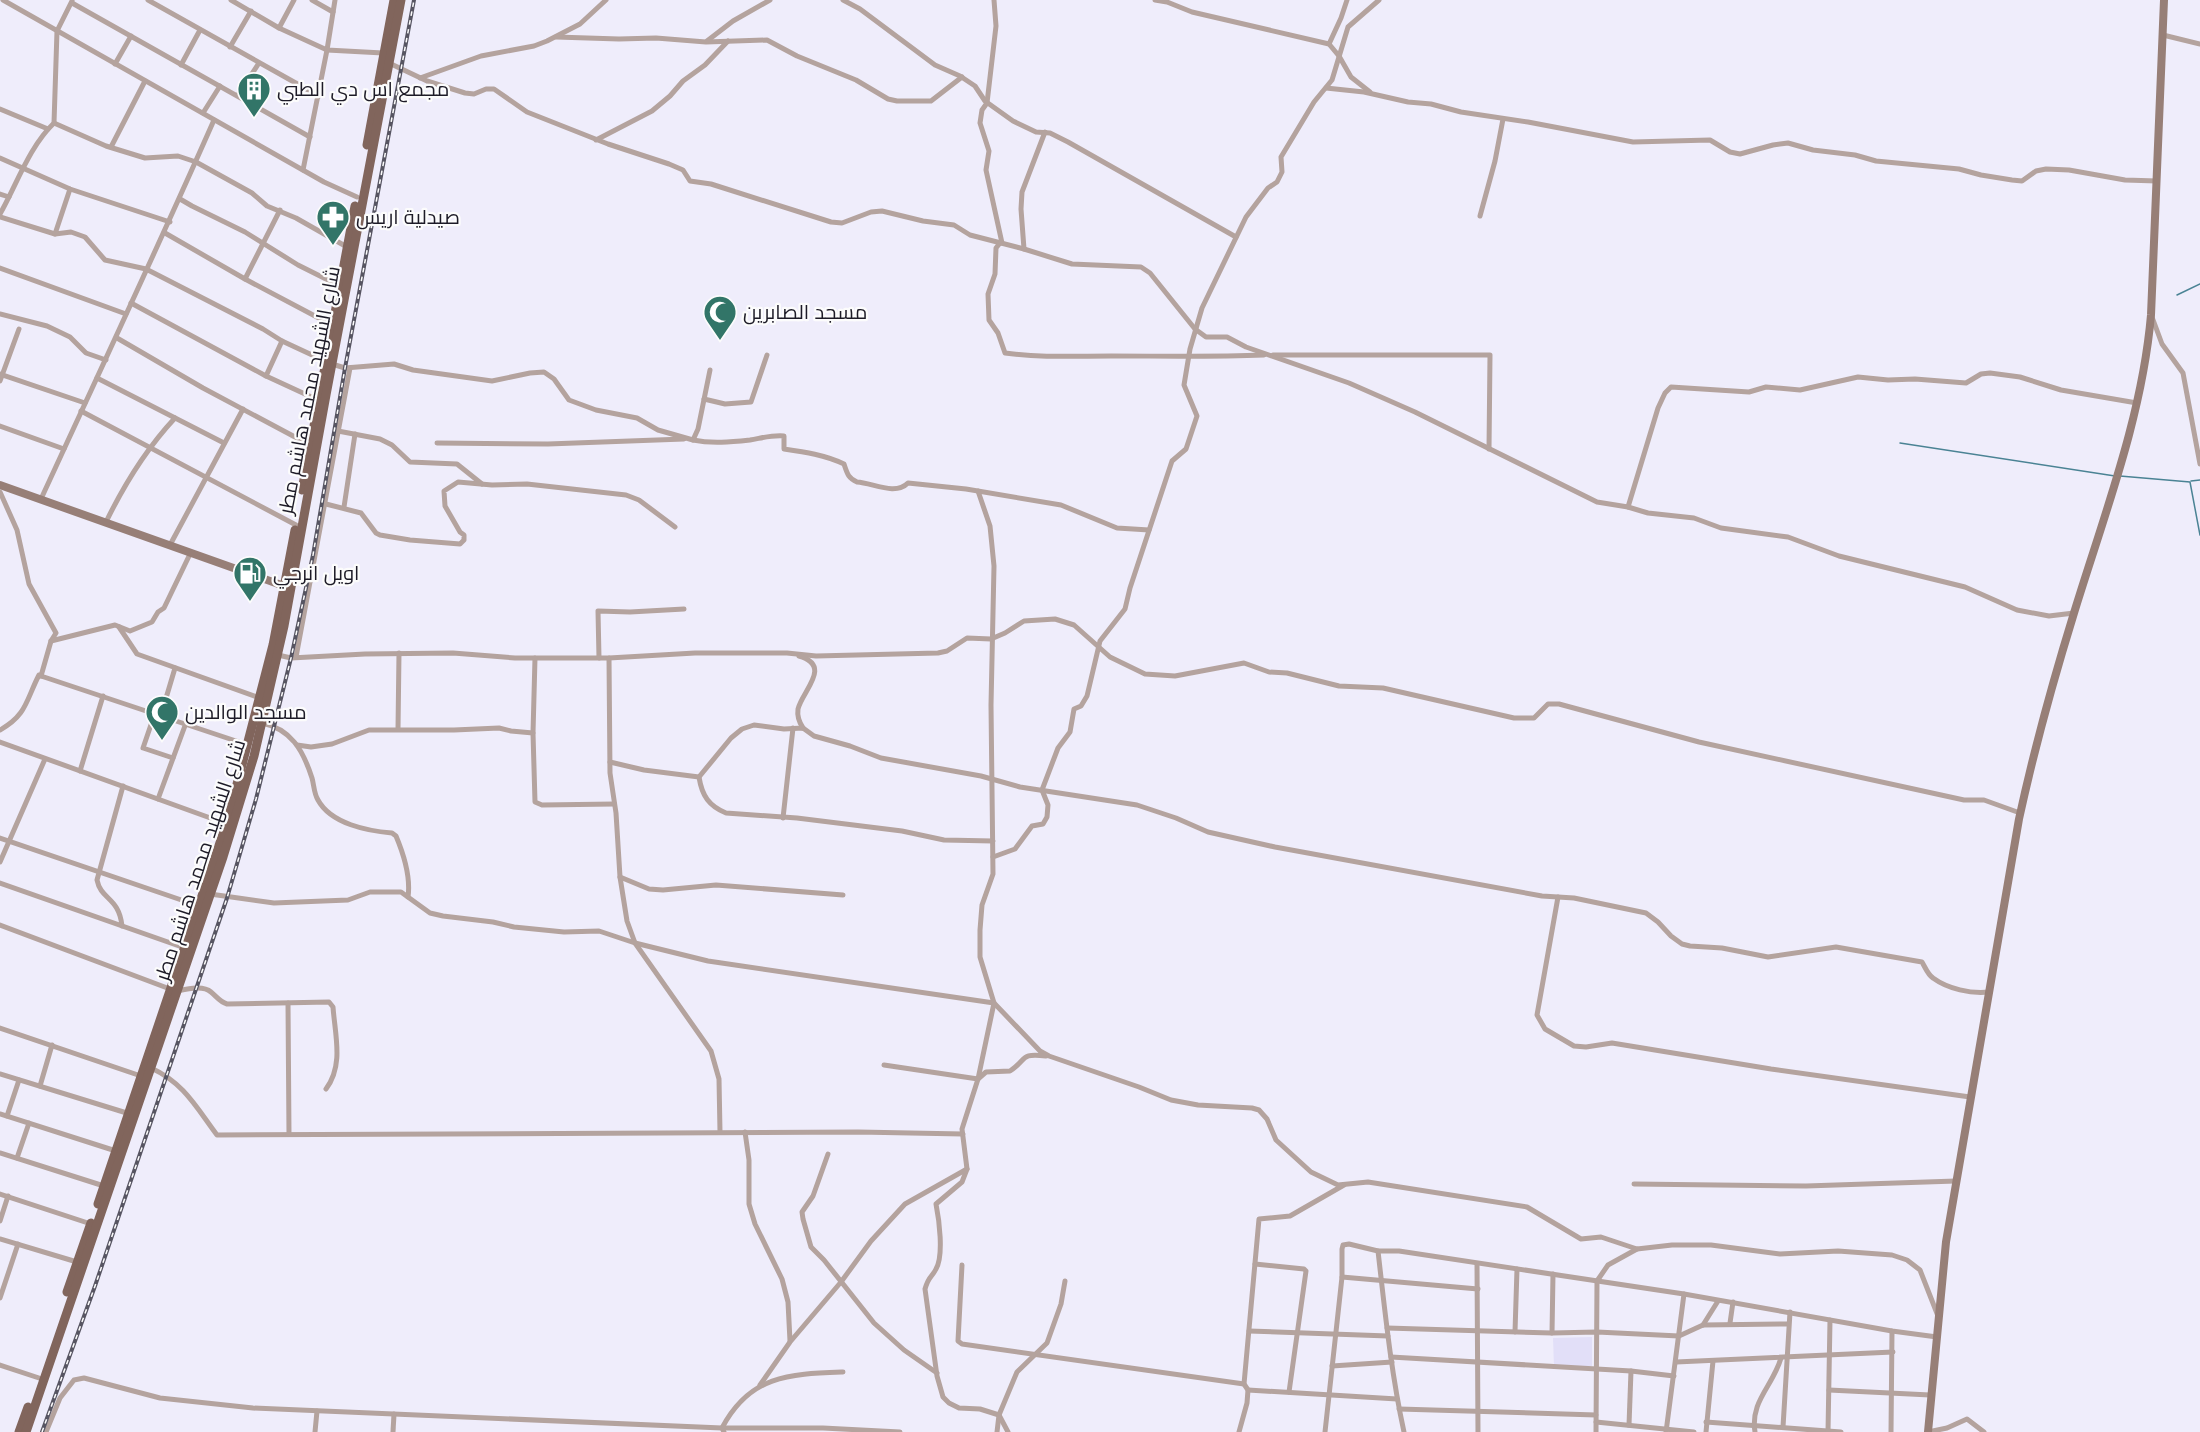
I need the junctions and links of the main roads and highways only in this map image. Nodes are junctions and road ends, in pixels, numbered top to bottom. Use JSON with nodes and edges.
{"nodes":[{"id":1,"x":394,"y":0,"type":"edge"},
{"id":2,"x":401,"y":0,"type":"edge"},
{"id":3,"x":384,"y":59,"type":"junction"},
{"id":4,"x":329,"y":362,"type":"junction"},
{"id":5,"x":317,"y":424,"type":"junction"},
{"id":6,"x":174,"y":990,"type":"junction"},
{"id":7,"x":131,"y":1114,"type":"junction"},
{"id":8,"x":19,"y":1432,"type":"edge"},
{"id":9,"x":26,"y":1432,"type":"edge"}],
"edges":[{"from":1,"to":3,"type":"main road","name":"شارع الشهيد محمد هاشم مطر"},
{"from":2,"to":3,"type":"main road","name":"شارع الشهيد محمد هاشم مطر"},
{"from":3,"to":4,"type":"main road","name":"شارع الشهيد محمد هاشم مطر"},
{"from":3,"to":4,"type":"main road","name":"شارع الشهيد محمد هاشم مطر"},
{"from":4,"to":5,"type":"main road","name":"شارع الشهيد محمد هاشم مطر"},
{"from":4,"to":5,"type":"main road","name":"شارع الشهيد محمد هاشم مطر"},
{"from":5,"to":6,"type":"main road","name":"شارع الشهيد محمد هاشم مطر"},
{"from":5,"to":6,"type":"main road","name":"شارع الشهيد محمد هاشم مطر"},
{"from":6,"to":7,"type":"main road","name":"شارع الشهيد محمد هاشم مطر"},
{"from":6,"to":7,"type":"main road","name":"شارع الشهيد محمد هاشم مطر"},
{"from":7,"to":8,"type":"main road","name":"شارع الشهيد محمد هاشم مطر"},
{"from":7,"to":9,"type":"main road","name":"شارع الشهيد محمد هاشم مطر"}]}
